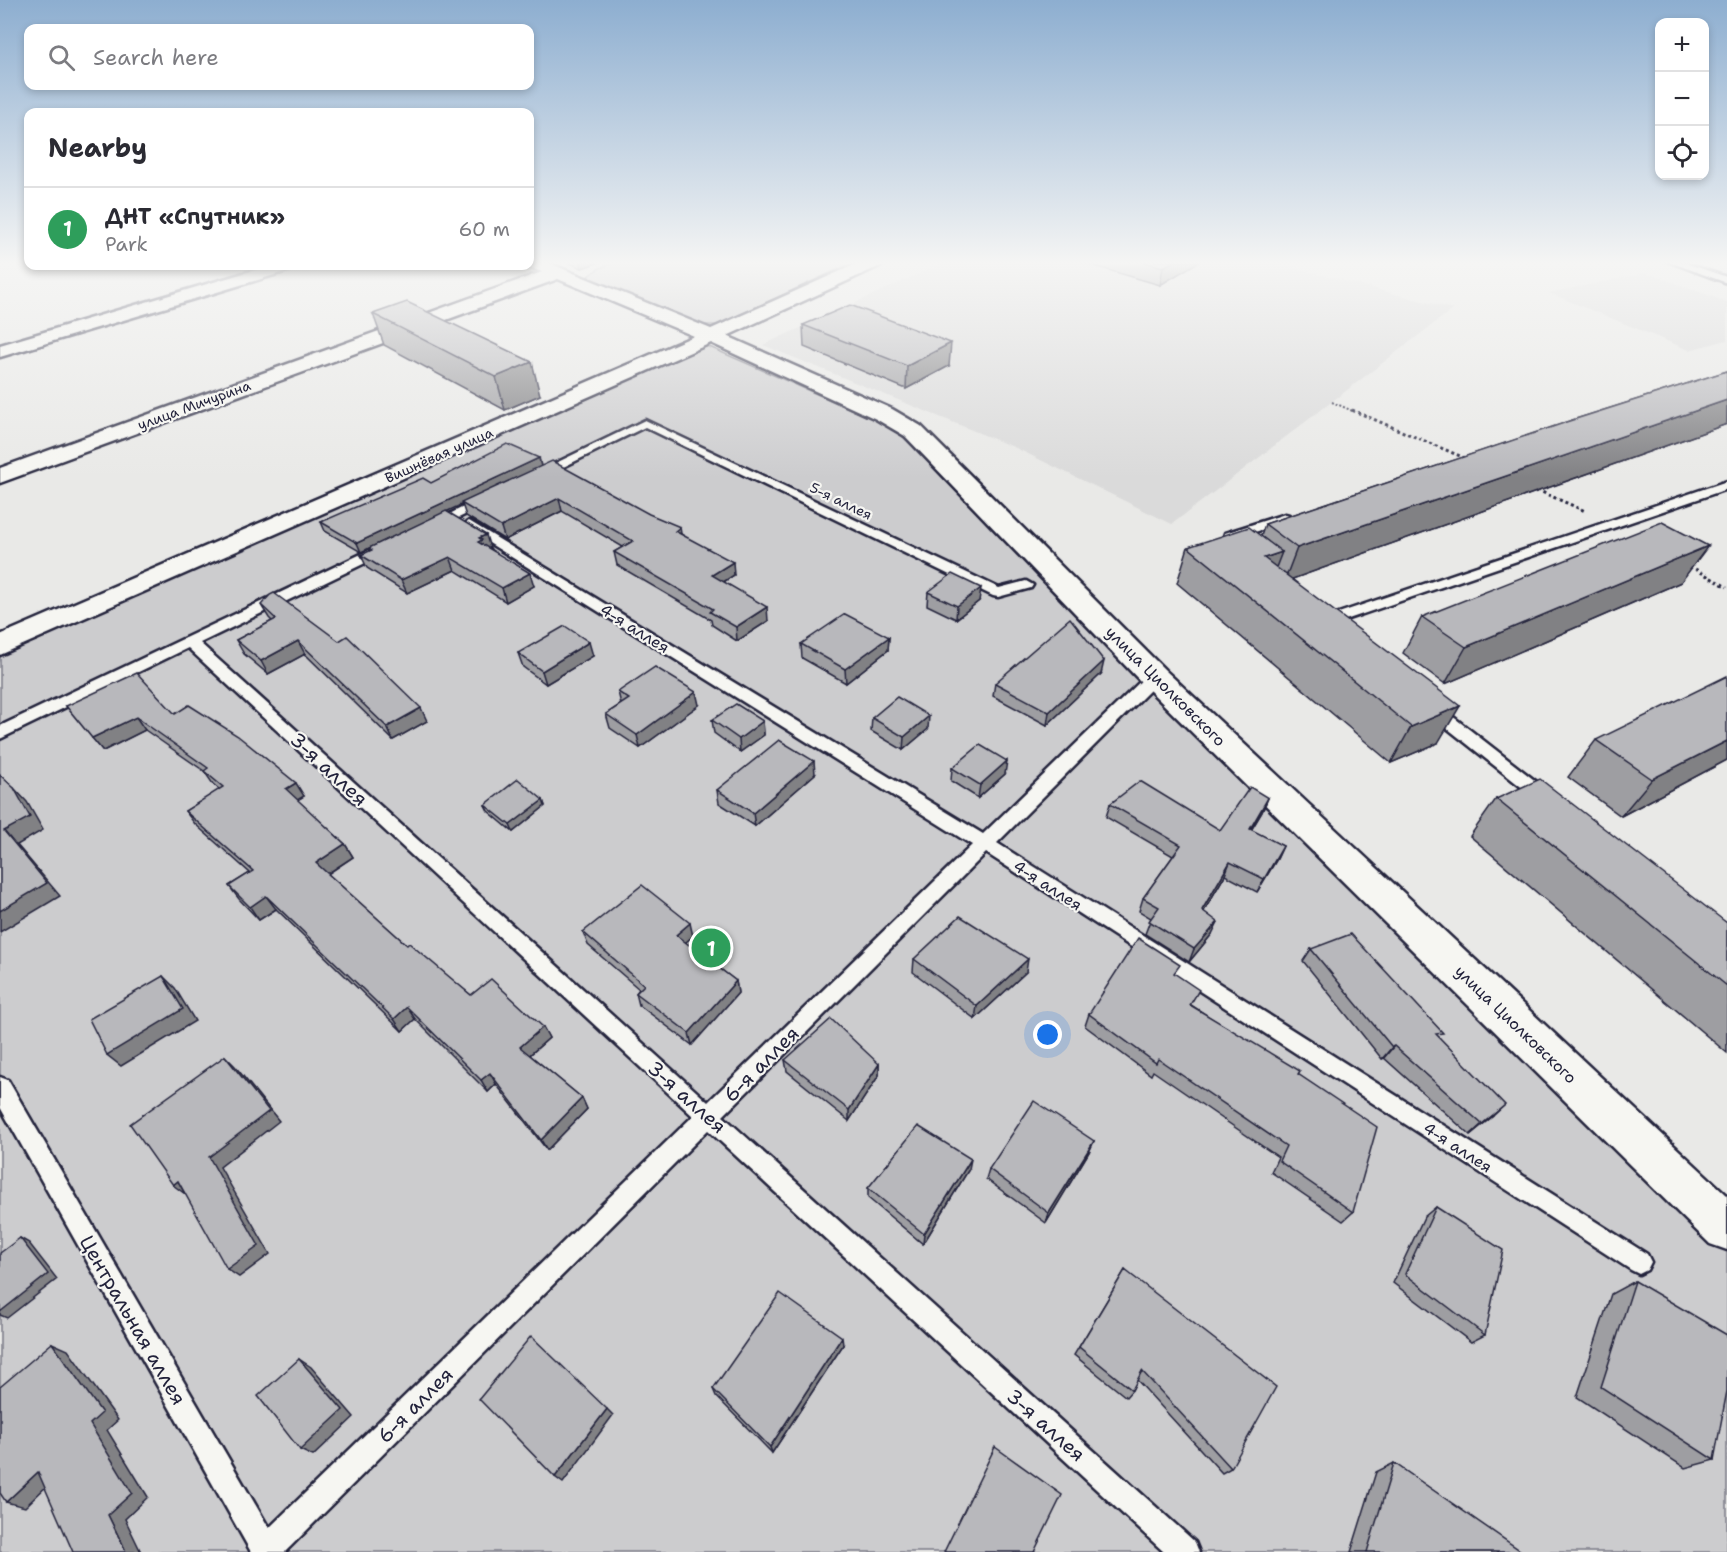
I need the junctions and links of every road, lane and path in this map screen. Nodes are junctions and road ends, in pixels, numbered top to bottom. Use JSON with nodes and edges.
{"nodes":[{"id":1,"x":59,"y":333,"type":"edge"},
{"id":2,"x":391,"y":333,"type":"edge"},
{"id":3,"x":705,"y":333,"type":"edge"},
{"id":4,"x":717,"y":333,"type":"edge"},
{"id":5,"x":711,"y":336,"type":"junction"},
{"id":6,"x":0,"y":351,"type":"edge"},
{"id":7,"x":1332,"y":402,"type":"dead end"},
{"id":8,"x":1477,"y":463,"type":"edge"},
{"id":9,"x":0,"y":476,"type":"edge"},
{"id":10,"x":527,"y":480,"type":"edge"},
{"id":11,"x":1727,"y":485,"type":"edge"},
{"id":12,"x":1530,"y":487,"type":"edge"},
{"id":13,"x":495,"y":495,"type":"edge"},
{"id":14,"x":1297,"y":514,"type":"edge"},
{"id":15,"x":452,"y":516,"type":"junction"},
{"id":16,"x":1613,"y":524,"type":"junction"},
{"id":17,"x":421,"y":531,"type":"edge"},
{"id":18,"x":400,"y":541,"type":"edge"},
{"id":19,"x":1235,"y":554,"type":"edge"},
{"id":20,"x":1686,"y":564,"type":"edge"},
{"id":21,"x":1026,"y":585,"type":"dead end"},
{"id":22,"x":1727,"y":586,"type":"edge"},
{"id":23,"x":1342,"y":638,"type":"edge"},
{"id":24,"x":190,"y":642,"type":"junction"},
{"id":25,"x":0,"y":646,"type":"edge"},
{"id":26,"x":1154,"y":676,"type":"junction"},
{"id":27,"x":1417,"y":697,"type":"edge"},
{"id":28,"x":0,"y":733,"type":"edge"},
{"id":29,"x":1558,"y":807,"type":"edge"},
{"id":30,"x":985,"y":844,"type":"junction"},
{"id":31,"x":0,"y":1087,"type":"edge"},
{"id":32,"x":708,"y":1116,"type":"junction"},
{"id":33,"x":1727,"y":1227,"type":"edge"},
{"id":34,"x":1639,"y":1262,"type":"dead end"},
{"id":35,"x":266,"y":1552,"type":"edge"},
{"id":36,"x":1185,"y":1552,"type":"edge"}],
"edges":[{"from":1,"to":6,"type":"street"},
{"from":2,"to":9,"type":"street","name":"улица Мичурина"},
{"from":3,"to":5,"type":"street","name":"улица Циолковского"},
{"from":4,"to":5,"type":"street","name":"Вишнёвая улица"},
{"from":5,"to":25,"type":"street","name":"Вишнёвая улица"},
{"from":5,"to":26,"type":"street","name":"улица Циолковского"},
{"from":7,"to":8,"type":"path"},
{"from":10,"to":21,"type":"lane","name":"5-я аллея"},
{"from":11,"to":16,"type":"lane"},
{"from":12,"to":16,"type":"path"},
{"from":13,"to":15,"type":"lane"},
{"from":14,"to":19,"type":"lane"},
{"from":15,"to":17,"type":"lane"},
{"from":15,"to":30,"type":"lane","name":"4-я аллея"},
{"from":16,"to":23,"type":"lane"},
{"from":18,"to":24,"type":"lane"},
{"from":20,"to":22,"type":"path"},
{"from":24,"to":28,"type":"lane"},
{"from":24,"to":32,"type":"lane","name":"3-я аллея"},
{"from":26,"to":30,"type":"lane","name":"6-я аллея"},
{"from":26,"to":33,"type":"street","name":"улица Циолковского"},
{"from":27,"to":29,"type":"lane"},
{"from":30,"to":32,"type":"lane","name":"6-я аллея"},
{"from":30,"to":34,"type":"lane","name":"4-я аллея"},
{"from":31,"to":35,"type":"lane","name":"Центральная аллея"},
{"from":32,"to":35,"type":"lane","name":"6-я аллея"},
{"from":32,"to":36,"type":"lane","name":"3-я аллея"}]}
